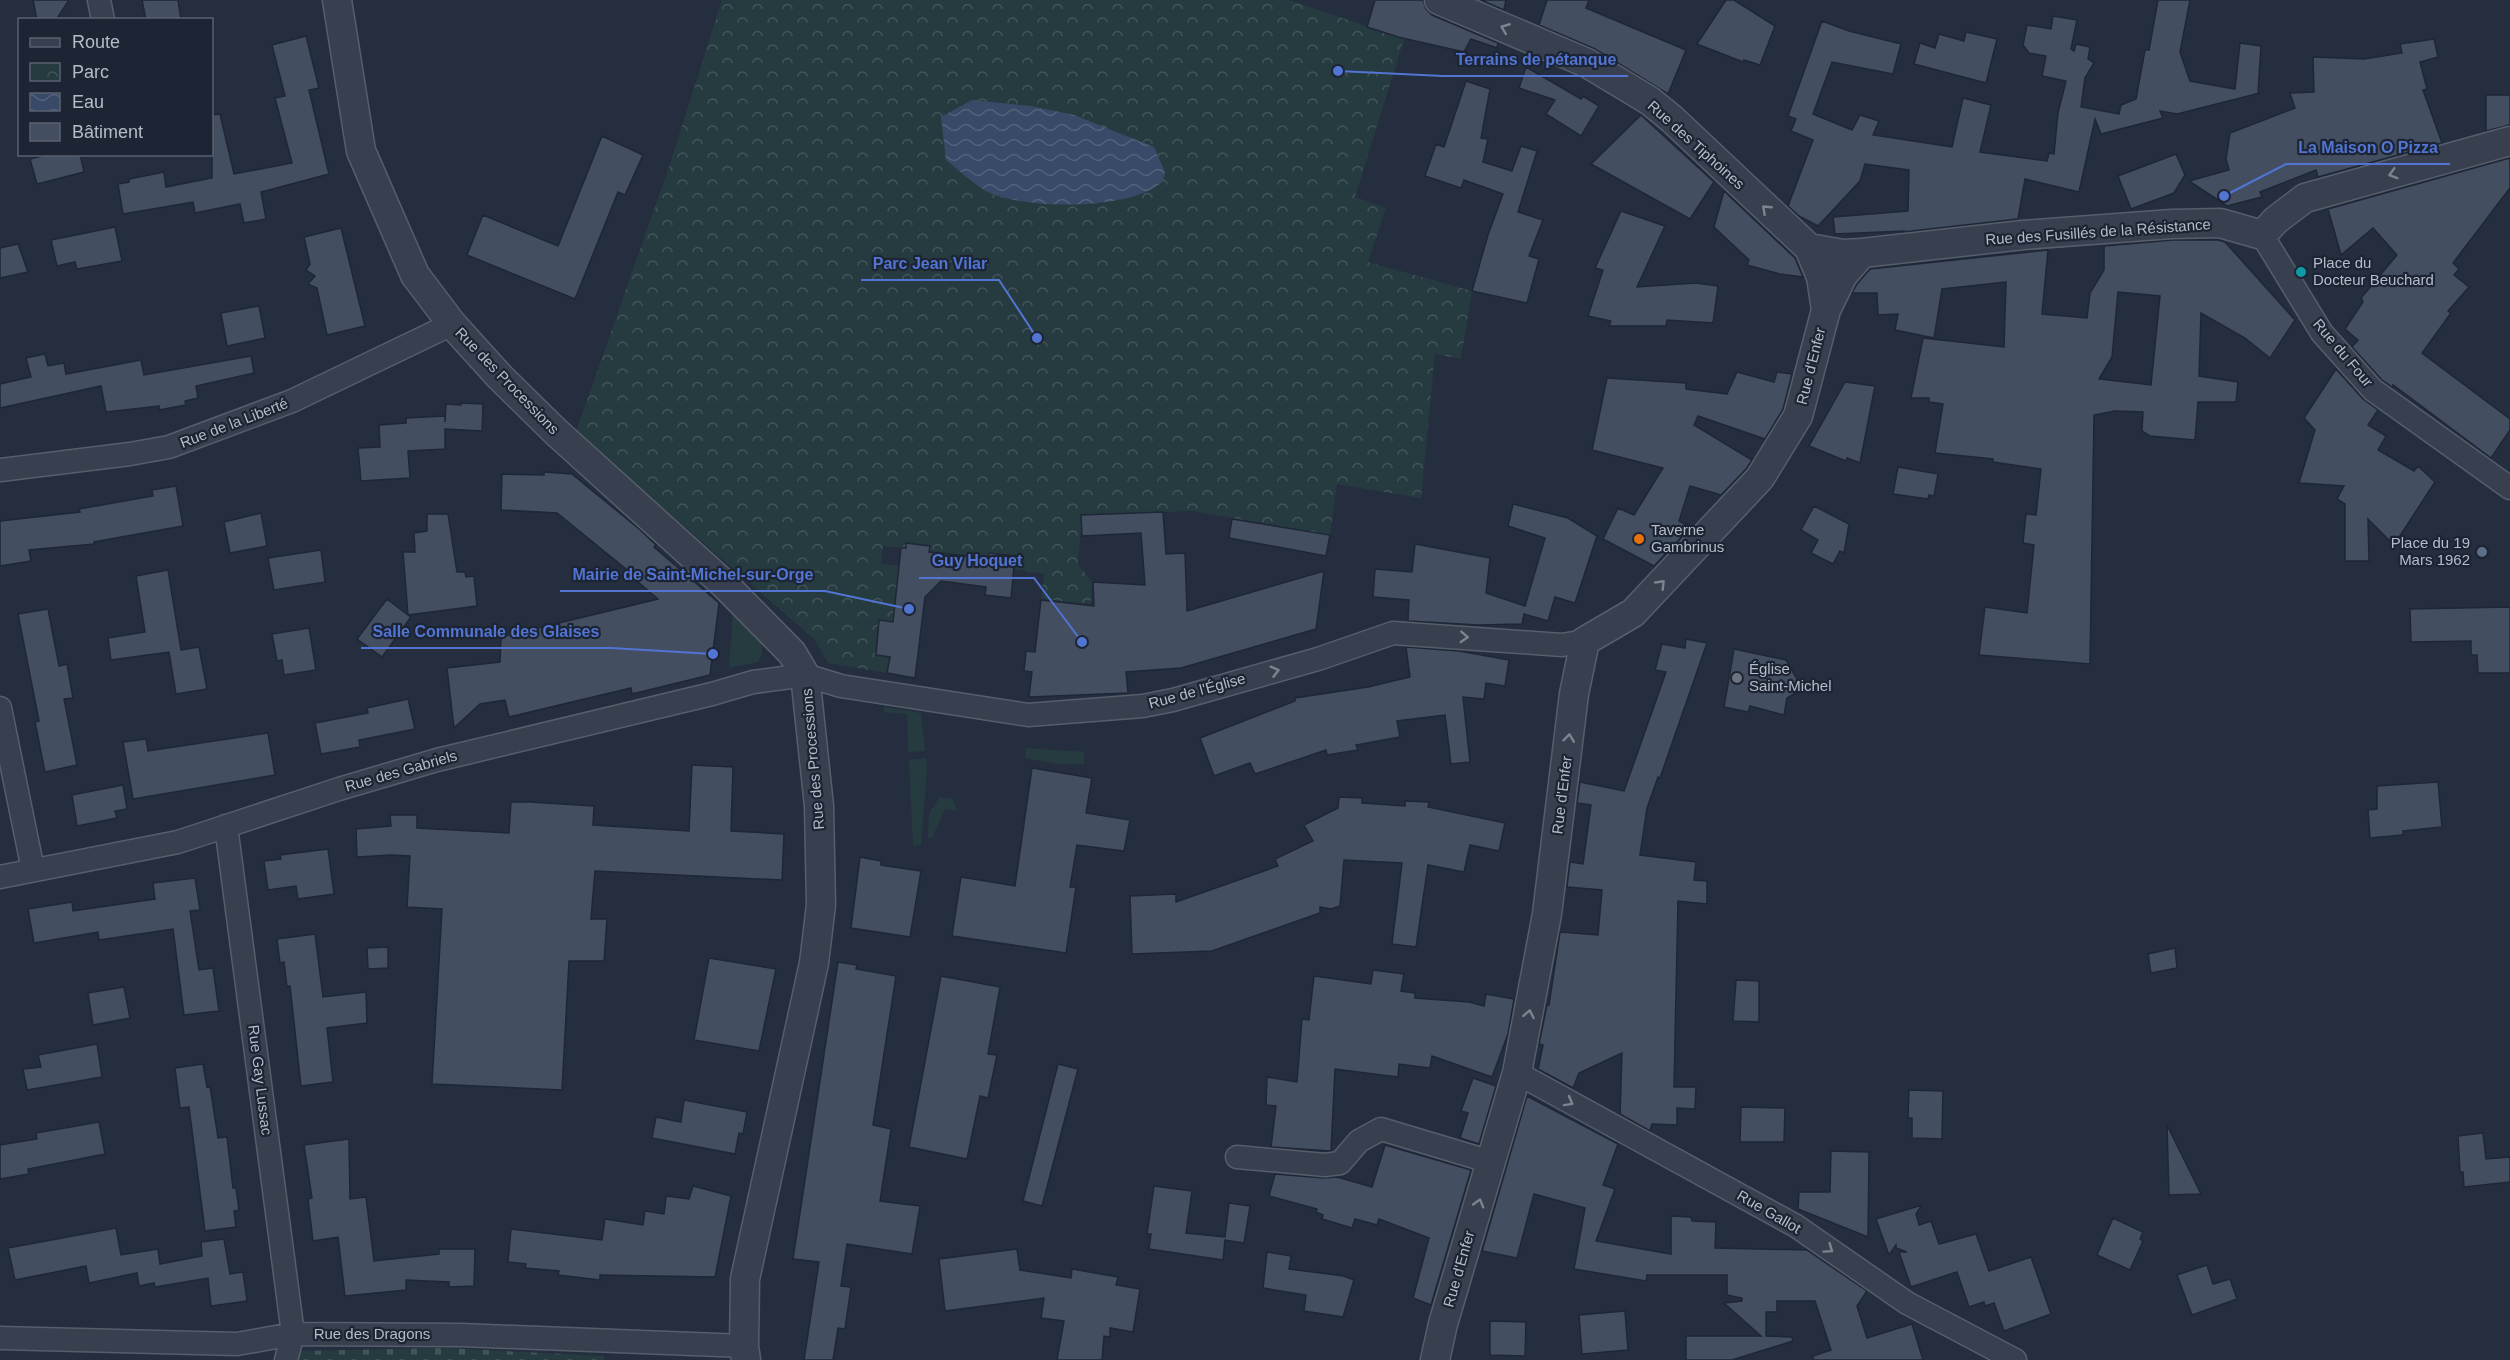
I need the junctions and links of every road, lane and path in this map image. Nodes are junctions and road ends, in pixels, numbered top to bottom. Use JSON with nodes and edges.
{"nodes":[{"id":1,"x":99,"y":0,"type":"edge"},
{"id":2,"x":337,"y":0,"type":"edge"},
{"id":3,"x":1439,"y":0,"type":"edge"},
{"id":4,"x":104,"y":18,"type":"edge"},
{"id":5,"x":2510,"y":141,"type":"edge"},
{"id":6,"x":2262,"y":235,"type":"junction"},
{"id":7,"x":1809,"y":248,"type":"junction"},
{"id":8,"x":1862,"y":253,"type":"junction"},
{"id":9,"x":1826,"y":310,"type":"junction"},
{"id":10,"x":452,"y":324,"type":"junction"},
{"id":11,"x":0,"y":470,"type":"edge"},
{"id":12,"x":2510,"y":488,"type":"edge"},
{"id":13,"x":1585,"y":641,"type":"junction"},
{"id":14,"x":805,"y":675,"type":"junction"},
{"id":15,"x":0,"y":708,"type":"edge"},
{"id":16,"x":226,"y":826,"type":"junction"},
{"id":17,"x":33,"y":870,"type":"junction"},
{"id":18,"x":0,"y":877,"type":"edge"},
{"id":19,"x":1517,"y":1073,"type":"junction"},
{"id":20,"x":1237,"y":1157,"type":"dead end"},
{"id":21,"x":1491,"y":1162,"type":"junction"},
{"id":22,"x":293,"y":1334,"type":"junction"},
{"id":23,"x":0,"y":1338,"type":"edge"},
{"id":24,"x":745,"y":1353,"type":"edge"},
{"id":25,"x":286,"y":1360,"type":"edge"},
{"id":26,"x":1435,"y":1360,"type":"edge"},
{"id":27,"x":2015,"y":1360,"type":"edge"}],
"edges":[{"from":1,"to":4,"type":"street"},
{"from":2,"to":10,"type":"street","name":"Rue des Processions"},
{"from":7,"to":3,"type":"street","name":"Rue des Tiphoines","one_way":true},
{"from":5,"to":6,"type":"street","one_way":true},
{"from":6,"to":8,"type":"street","name":"Rue des Fusillés de la Résistance"},
{"from":6,"to":12,"type":"street","name":"Rue du Four"},
{"from":7,"to":8,"type":"street","name":"Rue des Fusillés de la Résistance"},
{"from":7,"to":9,"type":"street","name":"Rue d'Enfer"},
{"from":8,"to":9,"type":"street","name":"Rue d'Enfer"},
{"from":13,"to":9,"type":"street","name":"Rue d'Enfer","one_way":true},
{"from":10,"to":11,"type":"street","name":"Rue de la Liberté"},
{"from":10,"to":14,"type":"street","name":"Rue des Processions"},
{"from":14,"to":13,"type":"street","name":"Rue de l'Église","one_way":true},
{"from":19,"to":13,"type":"street","name":"Rue d'Enfer","one_way":true},
{"from":14,"to":16,"type":"street","name":"Rue des Gabriels"},
{"from":14,"to":24,"type":"street","name":"Rue des Processions"},
{"from":15,"to":17,"type":"street"},
{"from":16,"to":17,"type":"street","name":"Rue des Gabriels"},
{"from":16,"to":22,"type":"street","name":"Rue Gay Lussac"},
{"from":17,"to":18,"type":"street","name":"Rue des Gabriels"},
{"from":19,"to":21,"type":"street","name":"Rue d'Enfer"},
{"from":19,"to":27,"type":"street","name":"Rue Gallot","one_way":true},
{"from":20,"to":21,"type":"street"},
{"from":26,"to":21,"type":"street","name":"Rue d'Enfer","one_way":true},
{"from":22,"to":23,"type":"street","name":"Rue des Dragons"},
{"from":22,"to":24,"type":"street","name":"Rue des Dragons"},
{"from":22,"to":25,"type":"street"}]}
